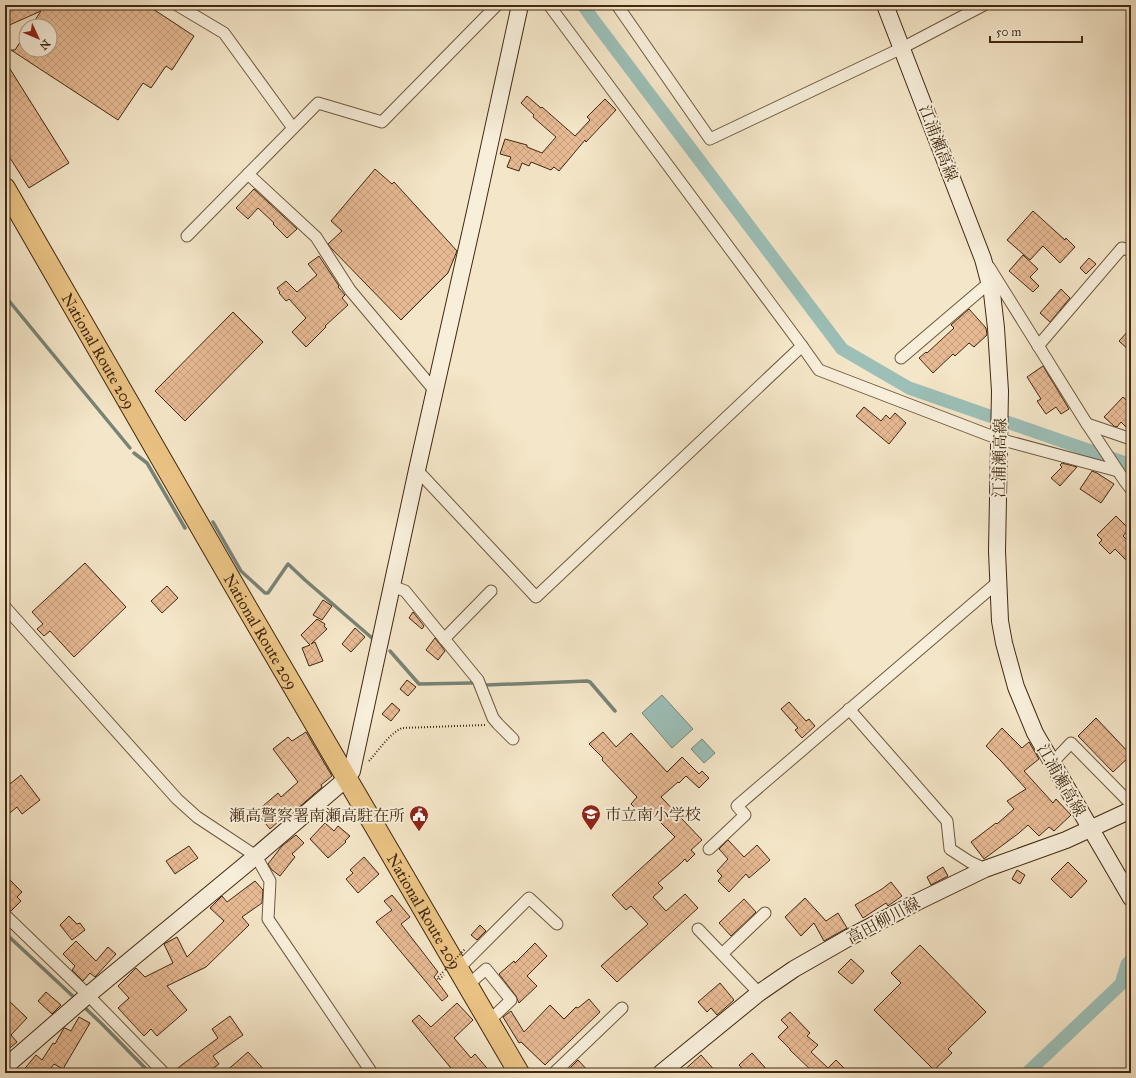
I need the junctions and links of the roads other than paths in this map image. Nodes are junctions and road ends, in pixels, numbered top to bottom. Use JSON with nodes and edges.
{"nodes":[{"id":1,"x":177,"y":5,"type":"edge"},
{"id":2,"x":497,"y":5,"type":"edge"},
{"id":3,"x":520,"y":5,"type":"edge"},
{"id":4,"x":549,"y":5,"type":"edge"},
{"id":5,"x":617,"y":5,"type":"edge"},
{"id":6,"x":885,"y":5,"type":"edge"},
{"id":7,"x":984,"y":5,"type":"edge"},
{"id":8,"x":902,"y":48,"type":"junction"},
{"id":9,"x":293,"y":128,"type":"junction"},
{"id":10,"x":248,"y":174,"type":"junction"},
{"id":11,"x":5,"y":188,"type":"edge"},
{"id":12,"x":186,"y":236,"type":"dead end"},
{"id":13,"x":1131,"y":251,"type":"edge"},
{"id":14,"x":984,"y":259,"type":"junction"},
{"id":15,"x":989,"y":283,"type":"junction"},
{"id":16,"x":802,"y":346,"type":"junction"},
{"id":17,"x":1038,"y":346,"type":"junction"},
{"id":18,"x":901,"y":358,"type":"dead end"},
{"id":19,"x":435,"y":391,"type":"junction"},
{"id":20,"x":1087,"y":424,"type":"junction"},
{"id":21,"x":999,"y":435,"type":"junction"},
{"id":22,"x":1131,"y":439,"type":"edge"},
{"id":23,"x":417,"y":470,"type":"junction"},
{"id":24,"x":1121,"y":475,"type":"junction"},
{"id":25,"x":1131,"y":489,"type":"edge"},
{"id":26,"x":998,"y":582,"type":"junction"},
{"id":27,"x":392,"y":586,"type":"junction"},
{"id":28,"x":491,"y":591,"type":"dead end"},
{"id":29,"x":5,"y":607,"type":"edge"},
{"id":30,"x":444,"y":638,"type":"junction"},
{"id":31,"x":849,"y":709,"type":"junction"},
{"id":32,"x":513,"y":739,"type":"dead end"},
{"id":33,"x":1052,"y":763,"type":"junction"},
{"id":34,"x":346,"y":779,"type":"junction"},
{"id":35,"x":1131,"y":804,"type":"edge"},
{"id":36,"x":1131,"y":810,"type":"edge"},
{"id":37,"x":1090,"y":829,"type":"junction"},
{"id":38,"x":709,"y":849,"type":"dead end"},
{"id":39,"x":256,"y":856,"type":"junction"},
{"id":40,"x":985,"y":869,"type":"junction"},
{"id":41,"x":1131,"y":898,"type":"edge"},
{"id":42,"x":765,"y":913,"type":"dead end"},
{"id":43,"x":5,"y":915,"type":"edge"},
{"id":44,"x":557,"y":924,"type":"dead end"},
{"id":45,"x":698,"y":929,"type":"dead end"},
{"id":46,"x":722,"y":954,"type":"junction"},
{"id":47,"x":457,"y":975,"type":"junction"},
{"id":48,"x":759,"y":993,"type":"junction"},
{"id":49,"x":81,"y":1001,"type":"junction"},
{"id":50,"x":622,"y":1008,"type":"dead end"},
{"id":51,"x":489,"y":1021,"type":"junction"},
{"id":52,"x":5,"y":1067,"type":"edge"},
{"id":53,"x":164,"y":1073,"type":"edge"},
{"id":54,"x":372,"y":1073,"type":"edge"},
{"id":55,"x":519,"y":1073,"type":"edge"},
{"id":56,"x":554,"y":1073,"type":"edge"},
{"id":57,"x":660,"y":1073,"type":"edge"}],
"edges":[{"from":1,"to":9,"type":"street"},
{"from":2,"to":9,"type":"street"},
{"from":3,"to":19,"type":"main road"},
{"from":4,"to":16,"type":"street"},
{"from":5,"to":8,"type":"street"},
{"from":6,"to":8,"type":"main road","name":"江浦瀬高線"},
{"from":7,"to":8,"type":"street"},
{"from":8,"to":14,"type":"main road","name":"江浦瀬高線"},
{"from":9,"to":10,"type":"street"},
{"from":10,"to":12,"type":"street"},
{"from":10,"to":19,"type":"street"},
{"from":11,"to":34,"type":"highway","name":"National Route 209"},
{"from":13,"to":17,"type":"street"},
{"from":14,"to":15,"type":"main road","name":"江浦瀬高線"},
{"from":14,"to":17,"type":"street"},
{"from":15,"to":18,"type":"street"},
{"from":15,"to":21,"type":"main road","name":"江浦瀬高線"},
{"from":16,"to":21,"type":"street"},
{"from":16,"to":23,"type":"street"},
{"from":17,"to":20,"type":"street"},
{"from":19,"to":23,"type":"main road"},
{"from":20,"to":22,"type":"street"},
{"from":20,"to":24,"type":"street"},
{"from":21,"to":24,"type":"street"},
{"from":21,"to":26,"type":"main road","name":"江浦瀬高線"},
{"from":23,"to":27,"type":"main road"},
{"from":24,"to":25,"type":"street"},
{"from":26,"to":31,"type":"street"},
{"from":26,"to":33,"type":"main road","name":"江浦瀬高線"},
{"from":27,"to":30,"type":"street"},
{"from":27,"to":34,"type":"main road"},
{"from":28,"to":30,"type":"street"},
{"from":29,"to":39,"type":"street"},
{"from":30,"to":32,"type":"street"},
{"from":31,"to":38,"type":"street"},
{"from":31,"to":40,"type":"street"},
{"from":33,"to":35,"type":"street"},
{"from":33,"to":37,"type":"main road","name":"江浦瀬高線"},
{"from":34,"to":39,"type":"main road"},
{"from":34,"to":47,"type":"highway","name":"National Route 209"},
{"from":36,"to":37,"type":"main road","name":"高田柳川線"},
{"from":37,"to":40,"type":"main road","name":"高田柳川線"},
{"from":37,"to":41,"type":"main road","name":"江浦瀬高線"},
{"from":39,"to":49,"type":"main road"},
{"from":39,"to":54,"type":"street"},
{"from":40,"to":48,"type":"main road","name":"高田柳川線"},
{"from":42,"to":46,"type":"street"},
{"from":43,"to":49,"type":"street"},
{"from":44,"to":47,"type":"street"},
{"from":45,"to":46,"type":"street"},
{"from":46,"to":48,"type":"street"},
{"from":47,"to":51,"type":"highway","name":"National Route 209"},
{"from":47,"to":51,"type":"street"},
{"from":48,"to":57,"type":"main road","name":"高田柳川線"},
{"from":49,"to":52,"type":"main road"},
{"from":49,"to":53,"type":"street"},
{"from":50,"to":56,"type":"street"},
{"from":51,"to":55,"type":"highway","name":"National Route 209"}]}
